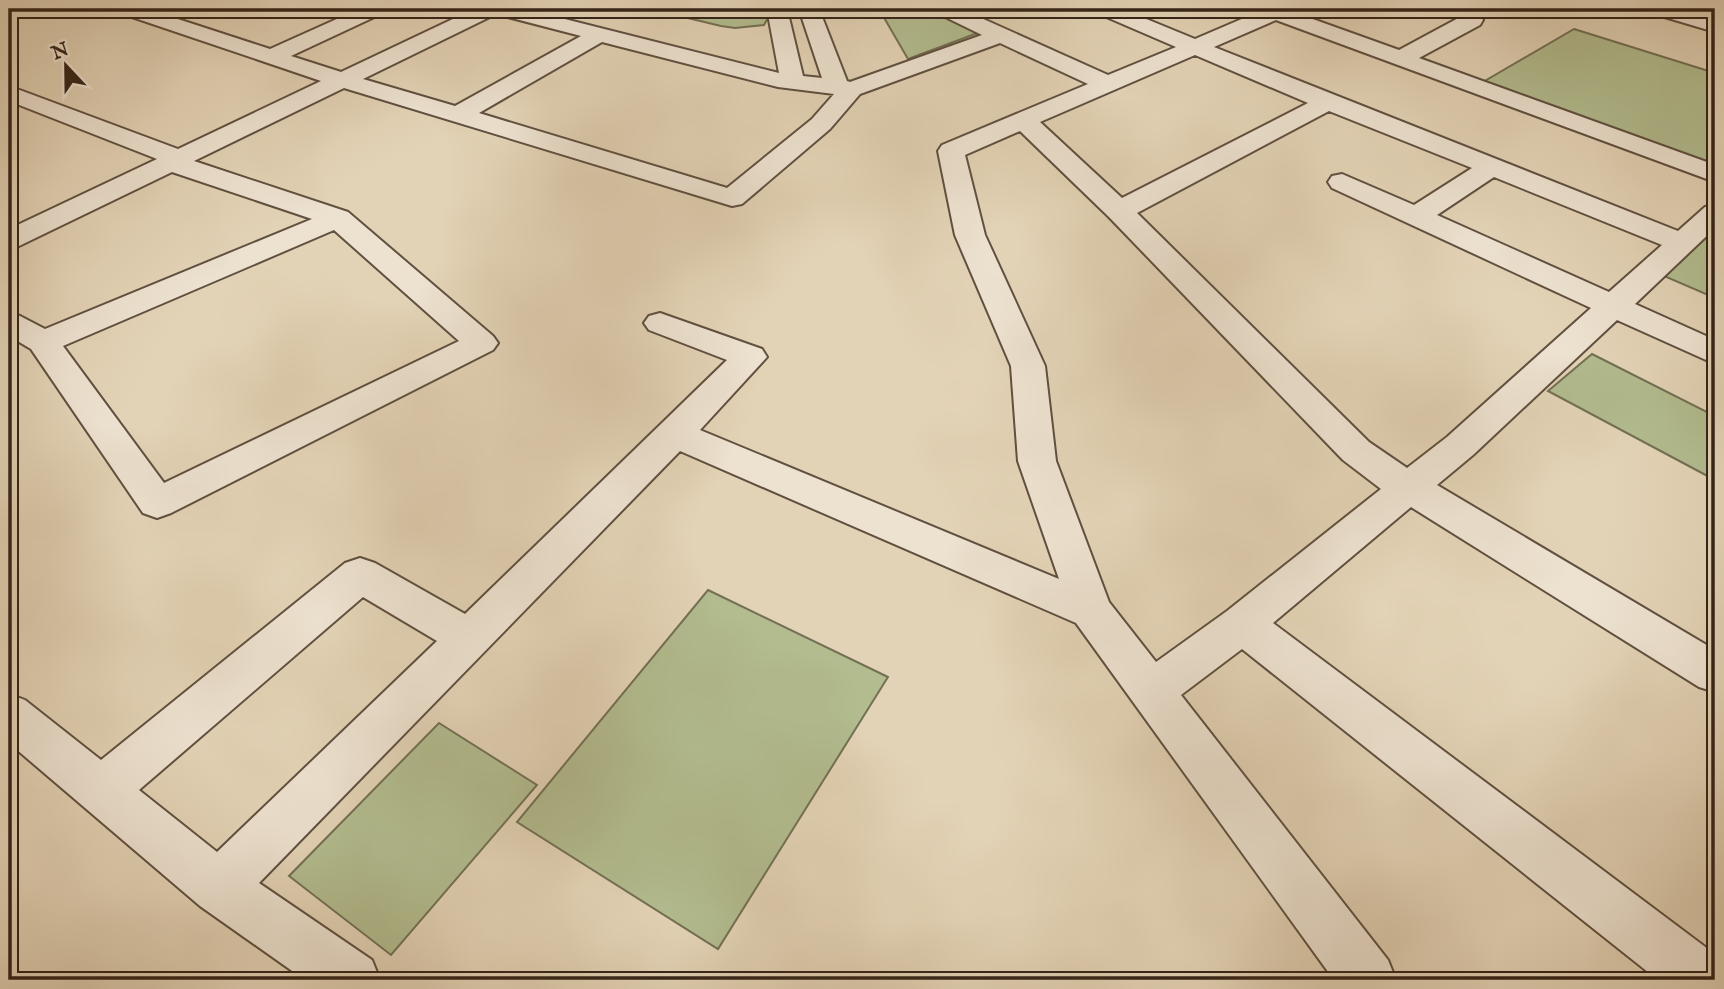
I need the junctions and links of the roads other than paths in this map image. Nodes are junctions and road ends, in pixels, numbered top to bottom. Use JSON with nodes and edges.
{"nodes":[{"id":1,"x":127,"y":9,"type":"edge"},
{"id":2,"x":376,"y":9,"type":"edge"},
{"id":3,"x":490,"y":9,"type":"edge"},
{"id":4,"x":501,"y":9,"type":"edge"},
{"id":5,"x":776,"y":9,"type":"edge"},
{"id":6,"x":809,"y":9,"type":"edge"},
{"id":7,"x":944,"y":9,"type":"edge"},
{"id":8,"x":1104,"y":9,"type":"edge"},
{"id":9,"x":1658,"y":9,"type":"edge"},
{"id":10,"x":1275,"y":10,"type":"edge"},
{"id":11,"x":1472,"y":20,"type":"dead end"},
{"id":12,"x":1715,"y":26,"type":"edge"},
{"id":13,"x":600,"y":34,"type":"junction"},
{"id":14,"x":1002,"y":35,"type":"junction"},
{"id":15,"x":1197,"y":46,"type":"junction"},
{"id":16,"x":272,"y":56,"type":"junction"},
{"id":17,"x":1402,"y":58,"type":"junction"},
{"id":18,"x":342,"y":80,"type":"junction"},
{"id":19,"x":793,"y":82,"type":"junction"},
{"id":20,"x":1108,"y":84,"type":"junction"},
{"id":21,"x":844,"y":88,"type":"junction"},
{"id":22,"x":9,"y":93,"type":"edge"},
{"id":23,"x":1328,"y":102,"type":"junction"},
{"id":24,"x":458,"y":115,"type":"junction"},
{"id":25,"x":1023,"y":120,"type":"junction"},
{"id":26,"x":174,"y":160,"type":"junction"},
{"id":27,"x":1492,"y":167,"type":"junction"},
{"id":28,"x":1715,"y":173,"type":"edge"},
{"id":29,"x":1342,"y":182,"type":"dead end"},
{"id":30,"x":1119,"y":211,"type":"junction"},
{"id":31,"x":1715,"y":213,"type":"edge"},
{"id":32,"x":1416,"y":216,"type":"junction"},
{"id":33,"x":338,"y":218,"type":"junction"},
{"id":34,"x":9,"y":240,"type":"edge"},
{"id":35,"x":1681,"y":242,"type":"junction"},
{"id":36,"x":1612,"y":306,"type":"junction"},
{"id":37,"x":9,"y":323,"type":"edge"},
{"id":38,"x":660,"y":323,"type":"dead end"},
{"id":39,"x":43,"y":342,"type":"junction"},
{"id":40,"x":1715,"y":353,"type":"edge"},
{"id":41,"x":675,"y":435,"type":"junction"},
{"id":42,"x":1409,"y":487,"type":"junction"},
{"id":43,"x":1091,"y":611,"type":"junction"},
{"id":44,"x":1242,"y":624,"type":"junction"},
{"id":45,"x":469,"y":638,"type":"junction"},
{"id":46,"x":1715,"y":673,"type":"edge"},
{"id":47,"x":1150,"y":692,"type":"junction"},
{"id":48,"x":9,"y":715,"type":"edge"},
{"id":49,"x":102,"y":791,"type":"junction"},
{"id":50,"x":219,"y":887,"type":"junction"},
{"id":51,"x":352,"y":980,"type":"edge"},
{"id":52,"x":1368,"y":980,"type":"edge"},
{"id":53,"x":1689,"y":980,"type":"edge"}],
"edges":[{"from":1,"to":16,"type":"street"},
{"from":2,"to":16,"type":"street"},
{"from":3,"to":18,"type":"street"},
{"from":4,"to":13,"type":"street"},
{"from":5,"to":19,"type":"street"},
{"from":6,"to":21,"type":"street"},
{"from":7,"to":14,"type":"street"},
{"from":8,"to":15,"type":"street"},
{"from":9,"to":12,"type":"street"},
{"from":10,"to":15,"type":"street"},
{"from":10,"to":17,"type":"street"},
{"from":11,"to":17,"type":"street"},
{"from":13,"to":19,"type":"street"},
{"from":13,"to":24,"type":"street"},
{"from":14,"to":20,"type":"street"},
{"from":14,"to":21,"type":"street"},
{"from":15,"to":20,"type":"street"},
{"from":15,"to":23,"type":"street"},
{"from":16,"to":18,"type":"street"},
{"from":17,"to":28,"type":"street"},
{"from":18,"to":24,"type":"street"},
{"from":18,"to":26,"type":"street"},
{"from":19,"to":21,"type":"street"},
{"from":20,"to":25,"type":"street"},
{"from":21,"to":24,"type":"street"},
{"from":22,"to":26,"type":"street"},
{"from":23,"to":27,"type":"street"},
{"from":23,"to":30,"type":"street"},
{"from":25,"to":30,"type":"street"},
{"from":25,"to":43,"type":"street"},
{"from":26,"to":33,"type":"street"},
{"from":26,"to":34,"type":"street"},
{"from":27,"to":32,"type":"street"},
{"from":27,"to":35,"type":"street"},
{"from":29,"to":32,"type":"street"},
{"from":30,"to":42,"type":"street"},
{"from":31,"to":35,"type":"street"},
{"from":32,"to":36,"type":"street"},
{"from":33,"to":39,"type":"street"},
{"from":33,"to":39,"type":"street"},
{"from":35,"to":36,"type":"street"},
{"from":36,"to":40,"type":"street"},
{"from":36,"to":42,"type":"street"},
{"from":37,"to":39,"type":"street"},
{"from":38,"to":41,"type":"street"},
{"from":41,"to":43,"type":"street"},
{"from":41,"to":45,"type":"street"},
{"from":42,"to":44,"type":"street"},
{"from":42,"to":46,"type":"street"},
{"from":43,"to":47,"type":"street"},
{"from":44,"to":47,"type":"street"},
{"from":44,"to":53,"type":"street"},
{"from":45,"to":49,"type":"street"},
{"from":45,"to":50,"type":"street"},
{"from":47,"to":52,"type":"street"},
{"from":48,"to":49,"type":"street"},
{"from":49,"to":50,"type":"street"},
{"from":50,"to":51,"type":"street"}]}
